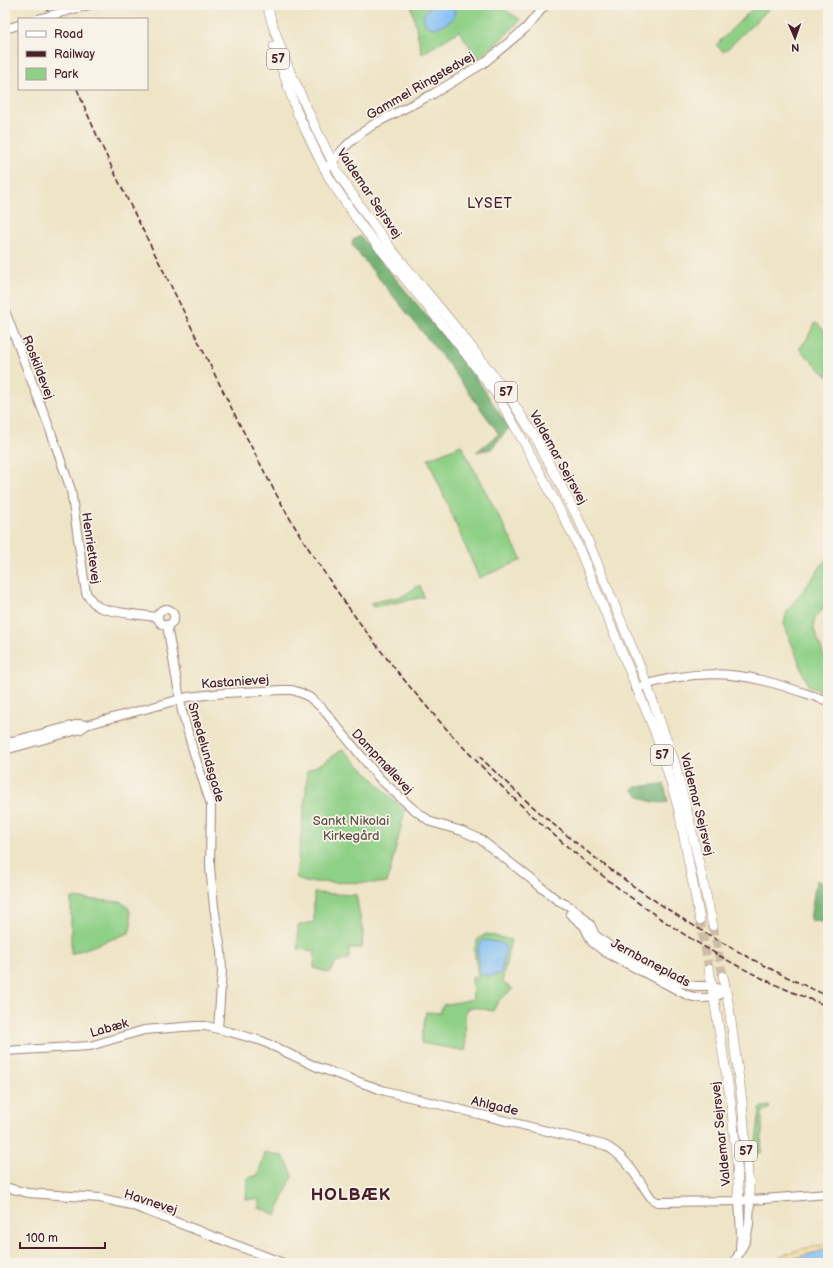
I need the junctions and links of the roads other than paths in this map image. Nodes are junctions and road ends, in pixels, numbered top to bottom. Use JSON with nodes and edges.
{"nodes":[{"id":1,"x":89,"y":5,"type":"edge"},
{"id":2,"x":261,"y":5,"type":"edge"},
{"id":3,"x":267,"y":5,"type":"edge"},
{"id":4,"x":545,"y":5,"type":"edge"},
{"id":5,"x":42,"y":18,"type":"edge"},
{"id":6,"x":18,"y":24,"type":"edge"},
{"id":7,"x":5,"y":29,"type":"edge"},
{"id":8,"x":332,"y":161,"type":"junction"},
{"id":9,"x":325,"y":170,"type":"junction"},
{"id":10,"x":5,"y":311,"type":"edge"},
{"id":11,"x":51,"y":432,"type":"joint"},
{"id":12,"x":158,"y":617,"type":"junction"},
{"id":13,"x":167,"y":625,"type":"junction"},
{"id":14,"x":647,"y":684,"type":"junction"},
{"id":15,"x":636,"y":688,"type":"junction"},
{"id":16,"x":292,"y":690,"type":"joint"},
{"id":17,"x":180,"y":699,"type":"junction"},
{"id":18,"x":828,"y":701,"type":"edge"},
{"id":19,"x":86,"y":725,"type":"junction"},
{"id":20,"x":5,"y":743,"type":"edge"},
{"id":21,"x":5,"y":750,"type":"edge"},
{"id":22,"x":526,"y":875,"type":"joint"},
{"id":23,"x":557,"y":900,"type":"junction"},
{"id":24,"x":700,"y":920,"type":"tunnel mouth"},
{"id":25,"x":713,"y":926,"type":"tunnel mouth"},
{"id":26,"x":709,"y":969,"type":"tunnel mouth"},
{"id":27,"x":723,"y":976,"type":"tunnel mouth"},
{"id":28,"x":712,"y":986,"type":"junction"},
{"id":29,"x":726,"y":992,"type":"junction"},
{"id":30,"x":714,"y":997,"type":"junction"},
{"id":31,"x":218,"y":1029,"type":"junction"},
{"id":32,"x":5,"y":1051,"type":"edge"},
{"id":33,"x":5,"y":1187,"type":"edge"},
{"id":34,"x":828,"y":1194,"type":"edge"},
{"id":35,"x":750,"y":1200,"type":"junction"},
{"id":36,"x":739,"y":1201,"type":"junction"},
{"id":37,"x":739,"y":1253,"type":"junction"},
{"id":38,"x":283,"y":1263,"type":"edge"},
{"id":39,"x":734,"y":1263,"type":"edge"}],
"edges":[{"from":1,"to":5,"type":"street","bridge":true},
{"from":2,"to":9,"type":"main road","name":"Valdemar Sejrsvej","number":"57"},
{"from":3,"to":8,"type":"main road","name":"Valdemar Sejrsvej","number":"57"},
{"from":4,"to":8,"type":"street","name":"Gammel Ringstedvej"},
{"from":6,"to":7,"type":"street"},
{"from":8,"to":9,"type":"street","name":"Gammel Ringstedvej"},
{"from":8,"to":14,"type":"main road","name":"Valdemar Sejrsvej","number":"57"},
{"from":9,"to":15,"type":"main road","name":"Valdemar Sejrsvej","number":"57"},
{"from":10,"to":11,"type":"street","name":"Roskildevej"},
{"from":11,"to":12,"type":"street","name":"Henriettevej"},
{"from":12,"to":13,"type":"street"},
{"from":12,"to":13,"type":"street"},
{"from":13,"to":17,"type":"street","name":"Smedelundsgade"},
{"from":14,"to":15,"type":"street"},
{"from":14,"to":18,"type":"street"},
{"from":14,"to":25,"type":"main road","name":"Valdemar Sejrsvej","number":"57"},
{"from":15,"to":24,"type":"main road","name":"Valdemar Sejrsvej","number":"57"},
{"from":16,"to":17,"type":"street","name":"Kastanievej"},
{"from":16,"to":22,"type":"street","name":"Dampmøllevej"},
{"from":17,"to":19,"type":"street","name":"Kastanievej"},
{"from":17,"to":31,"type":"street","name":"Smedelundsgade"},
{"from":19,"to":20,"type":"street"},
{"from":19,"to":21,"type":"street"},
{"from":22,"to":23,"type":"street","name":"Jernbaneplads"},
{"from":23,"to":28,"type":"street","name":"Jernbaneplads"},
{"from":23,"to":30,"type":"street","name":"Jernbaneplads"},
{"from":26,"to":28,"type":"main road","name":"Valdemar Sejrsvej","number":"57"},
{"from":27,"to":29,"type":"main road","name":"Valdemar Sejrsvej","number":"57"},
{"from":28,"to":29,"type":"street","name":"Jernbaneplads"},
{"from":28,"to":30,"type":"main road","name":"Valdemar Sejrsvej","number":"57"},
{"from":29,"to":30,"type":"street","name":"Jernbaneplads"},
{"from":29,"to":35,"type":"main road","name":"Valdemar Sejrsvej","number":"57"},
{"from":30,"to":36,"type":"main road","name":"Valdemar Sejrsvej","number":"57"},
{"from":31,"to":32,"type":"street","name":"Labæk"},
{"from":31,"to":36,"type":"street","name":"Ahlgade"},
{"from":33,"to":38,"type":"street","name":"Havnevej"},
{"from":34,"to":35,"type":"street","name":"Ahlgade"},
{"from":35,"to":36,"type":"street","name":"Ahlgade"},
{"from":35,"to":37,"type":"street"},
{"from":36,"to":37,"type":"street"},
{"from":37,"to":39,"type":"street"}]}
